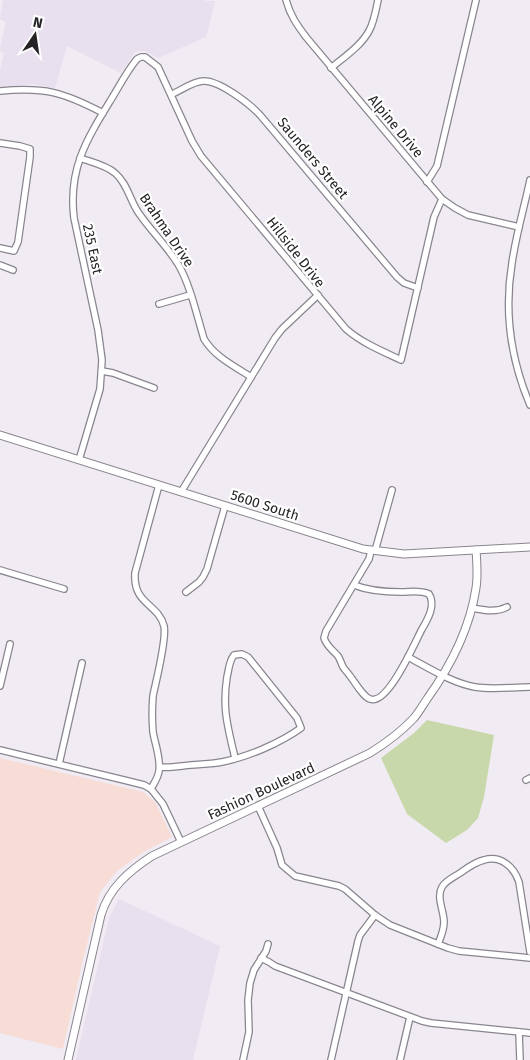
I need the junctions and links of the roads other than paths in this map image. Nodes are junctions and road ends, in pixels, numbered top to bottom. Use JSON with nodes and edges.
{"nodes":[{"id":1,"x":286,"y":0,"type":"edge"},
{"id":2,"x":378,"y":0,"type":"edge"},
{"id":3,"x":476,"y":0,"type":"edge"},
{"id":4,"x":139,"y":57,"type":"joint"},
{"id":5,"x":331,"y":68,"type":"junction"},
{"id":6,"x":0,"y":91,"type":"edge"},
{"id":7,"x":172,"y":94,"type":"junction"},
{"id":8,"x":103,"y":113,"type":"junction"},
{"id":9,"x":0,"y":143,"type":"edge"},
{"id":10,"x":80,"y":158,"type":"junction"},
{"id":11,"x":530,"y":180,"type":"edge"},
{"id":12,"x":427,"y":182,"type":"junction"},
{"id":13,"x":442,"y":199,"type":"junction"},
{"id":14,"x":519,"y":227,"type":"junction"},
{"id":15,"x":0,"y":248,"type":"edge"},
{"id":16,"x":0,"y":265,"type":"edge"},
{"id":17,"x":13,"y":270,"type":"dead end"},
{"id":18,"x":418,"y":288,"type":"junction"},
{"id":19,"x":190,"y":295,"type":"junction"},
{"id":20,"x":318,"y":296,"type":"junction"},
{"id":21,"x":159,"y":304,"type":"dead end"},
{"id":22,"x":102,"y":371,"type":"junction"},
{"id":23,"x":251,"y":377,"type":"junction"},
{"id":24,"x":154,"y":388,"type":"dead end"},
{"id":25,"x":530,"y":405,"type":"edge"},
{"id":26,"x":0,"y":435,"type":"edge"},
{"id":27,"x":79,"y":460,"type":"junction"},
{"id":28,"x":158,"y":485,"type":"junction"},
{"id":29,"x":392,"y":490,"type":"dead end"},
{"id":30,"x":181,"y":492,"type":"junction"},
{"id":31,"x":225,"y":506,"type":"junction"},
{"id":32,"x":530,"y":547,"type":"edge"},
{"id":33,"x":476,"y":550,"type":"junction"},
{"id":34,"x":373,"y":551,"type":"junction"},
{"id":35,"x":0,"y":570,"type":"edge"},
{"id":36,"x":354,"y":584,"type":"junction"},
{"id":37,"x":64,"y":589,"type":"dead end"},
{"id":38,"x":186,"y":592,"type":"dead end"},
{"id":39,"x":507,"y":607,"type":"dead end"},
{"id":40,"x":472,"y":608,"type":"junction"},
{"id":41,"x":10,"y":644,"type":"dead end"},
{"id":42,"x":408,"y":657,"type":"junction"},
{"id":43,"x":82,"y":663,"type":"dead end"},
{"id":44,"x":443,"y":676,"type":"junction"},
{"id":45,"x":0,"y":686,"type":"edge"},
{"id":46,"x":530,"y":687,"type":"edge"},
{"id":47,"x":0,"y":750,"type":"edge"},
{"id":48,"x":235,"y":758,"type":"junction"},
{"id":49,"x":59,"y":764,"type":"junction"},
{"id":50,"x":160,"y":768,"type":"junction"},
{"id":51,"x":150,"y":789,"type":"junction"},
{"id":52,"x":258,"y":806,"type":"junction"},
{"id":53,"x":181,"y":842,"type":"junction"},
{"id":54,"x":375,"y":915,"type":"junction"},
{"id":55,"x":268,"y":944,"type":"dead end"},
{"id":56,"x":438,"y":944,"type":"junction"},
{"id":57,"x":530,"y":952,"type":"edge"},
{"id":58,"x":261,"y":958,"type":"junction"},
{"id":59,"x":530,"y":958,"type":"edge"},
{"id":60,"x":346,"y":993,"type":"junction"},
{"id":61,"x":410,"y":1017,"type":"junction"},
{"id":62,"x":519,"y":1032,"type":"junction"},
{"id":63,"x":530,"y":1033,"type":"edge"},
{"id":64,"x":68,"y":1060,"type":"edge"},
{"id":65,"x":243,"y":1060,"type":"edge"},
{"id":66,"x":331,"y":1060,"type":"edge"},
{"id":67,"x":400,"y":1060,"type":"edge"},
{"id":68,"x":520,"y":1060,"type":"edge"}],
"edges":[{"from":1,"to":5,"type":"street","name":"Alpine Drive"},
{"from":2,"to":5,"type":"street"},
{"from":3,"to":12,"type":"street"},
{"from":4,"to":7,"type":"street","name":"Hillside Drive"},
{"from":4,"to":8,"type":"street","name":"235 East"},
{"from":5,"to":12,"type":"street","name":"Alpine Drive"},
{"from":6,"to":8,"type":"street"},
{"from":7,"to":18,"type":"street","name":"Saunders Street"},
{"from":7,"to":20,"type":"street","name":"Hillside Drive"},
{"from":8,"to":10,"type":"street","name":"235 East"},
{"from":9,"to":15,"type":"street"},
{"from":10,"to":19,"type":"street","name":"Brahma Drive"},
{"from":10,"to":22,"type":"street","name":"235 East"},
{"from":11,"to":14,"type":"street"},
{"from":12,"to":13,"type":"street","name":"Alpine Drive"},
{"from":13,"to":14,"type":"street","name":"Alpine Drive"},
{"from":13,"to":18,"type":"street"},
{"from":14,"to":25,"type":"street"},
{"from":16,"to":17,"type":"street"},
{"from":18,"to":20,"type":"street"},
{"from":19,"to":21,"type":"street"},
{"from":19,"to":23,"type":"street","name":"Brahma Drive"},
{"from":20,"to":23,"type":"street","name":"Hillside Drive"},
{"from":22,"to":24,"type":"street"},
{"from":22,"to":27,"type":"street","name":"235 East"},
{"from":23,"to":30,"type":"street","name":"Hillside Drive"},
{"from":26,"to":27,"type":"street","name":"5600 South"},
{"from":27,"to":28,"type":"street","name":"5600 South"},
{"from":28,"to":30,"type":"street","name":"5600 South"},
{"from":28,"to":50,"type":"street"},
{"from":29,"to":34,"type":"street"},
{"from":30,"to":31,"type":"street","name":"5600 South"},
{"from":31,"to":34,"type":"street","name":"5600 South"},
{"from":31,"to":38,"type":"street"},
{"from":32,"to":33,"type":"street","name":"5600 South"},
{"from":33,"to":34,"type":"street","name":"5600 South"},
{"from":33,"to":40,"type":"street","name":"Fashion Boulevard"},
{"from":34,"to":36,"type":"street"},
{"from":35,"to":37,"type":"street"},
{"from":36,"to":42,"type":"street"},
{"from":36,"to":42,"type":"street"},
{"from":39,"to":40,"type":"street"},
{"from":40,"to":44,"type":"street","name":"Fashion Boulevard"},
{"from":41,"to":45,"type":"street"},
{"from":42,"to":44,"type":"street"},
{"from":43,"to":49,"type":"street"},
{"from":44,"to":46,"type":"street"},
{"from":44,"to":52,"type":"street","name":"Fashion Boulevard"},
{"from":47,"to":49,"type":"street"},
{"from":48,"to":48,"type":"street"},
{"from":48,"to":50,"type":"street"},
{"from":49,"to":51,"type":"street"},
{"from":50,"to":51,"type":"street"},
{"from":51,"to":53,"type":"street"},
{"from":52,"to":53,"type":"street","name":"Fashion Boulevard"},
{"from":52,"to":54,"type":"street"},
{"from":53,"to":64,"type":"street","name":"Fashion Boulevard"},
{"from":54,"to":56,"type":"street"},
{"from":54,"to":60,"type":"street"},
{"from":55,"to":58,"type":"street"},
{"from":56,"to":57,"type":"street"},
{"from":56,"to":59,"type":"street"},
{"from":58,"to":60,"type":"street"},
{"from":58,"to":65,"type":"street"},
{"from":60,"to":61,"type":"street"},
{"from":60,"to":66,"type":"street"},
{"from":61,"to":62,"type":"street"},
{"from":61,"to":67,"type":"street"},
{"from":62,"to":63,"type":"street"},
{"from":62,"to":68,"type":"street"}]}
